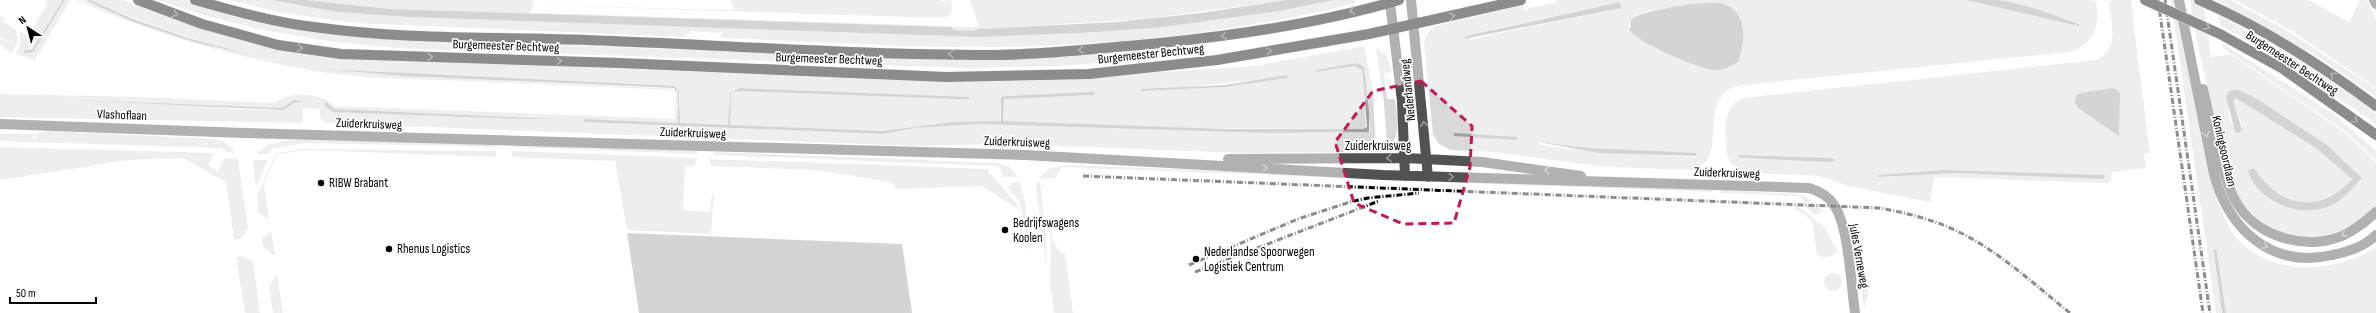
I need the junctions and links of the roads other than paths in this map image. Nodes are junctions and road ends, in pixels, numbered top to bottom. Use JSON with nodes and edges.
{"nodes":[{"id":1,"x":138,"y":0,"type":"edge"},
{"id":2,"x":195,"y":0,"type":"edge"},
{"id":3,"x":1411,"y":0,"type":"edge"},
{"id":4,"x":1521,"y":0,"type":"edge"},
{"id":5,"x":2146,"y":0,"type":"edge"},
{"id":6,"x":2179,"y":0,"type":"edge"},
{"id":7,"x":2185,"y":0,"type":"edge"},
{"id":8,"x":2199,"y":0,"type":"edge"},
{"id":9,"x":2374,"y":0,"type":"edge"},
{"id":10,"x":1395,"y":1,"type":"edge"},
{"id":11,"x":2376,"y":4,"type":"edge"},
{"id":12,"x":1414,"y":25,"type":"junction"},
{"id":13,"x":1394,"y":29,"type":"junction"},
{"id":14,"x":2376,"y":106,"type":"edge"},
{"id":15,"x":0,"y":124,"type":"edge"},
{"id":16,"x":244,"y":133,"type":"joint"},
{"id":17,"x":2375,"y":136,"type":"edge"},
{"id":18,"x":1405,"y":158,"type":"junction"},
{"id":19,"x":1428,"y":159,"type":"junction"},
{"id":20,"x":1142,"y":160,"type":"junction"},
{"id":21,"x":1405,"y":176,"type":"junction"},
{"id":22,"x":1428,"y":177,"type":"junction"},
{"id":23,"x":1613,"y":181,"type":"junction"},
{"id":24,"x":1834,"y":205,"type":"joint"},
{"id":25,"x":2376,"y":212,"type":"edge"},
{"id":26,"x":2376,"y":235,"type":"edge"},
{"id":27,"x":1855,"y":313,"type":"edge"}],
"edges":[{"from":1,"to":13,"type":"main road","name":"Burgemeester Bechtweg","one_way":true},
{"from":10,"to":2,"type":"main road","name":"Burgemeester Bechtweg","one_way":true},
{"from":3,"to":12,"type":"street","name":"Nederlandweg"},
{"from":12,"to":4,"type":"main road","name":"Burgemeester Bechtweg","one_way":true},
{"from":5,"to":17,"type":"main road","name":"Burgemeester Bechtweg","one_way":true,"bridge":true},
{"from":6,"to":26,"type":"street","name":"Koningsoordlaan","one_way":true},
{"from":25,"to":7,"type":"street","name":"Koningsoordlaan","one_way":true},
{"from":14,"to":8,"type":"main road","name":"Burgemeester Bechtweg","one_way":true},
{"from":9,"to":11,"type":"street"},
{"from":10,"to":13,"type":"street","name":"Nederlandweg"},
{"from":12,"to":13,"type":"main road","name":"Burgemeester Bechtweg"},
{"from":19,"to":12,"type":"street","name":"Nederlandweg","one_way":true},
{"from":13,"to":18,"type":"street","name":"Nederlandweg"},
{"from":15,"to":16,"type":"street","name":"Vlashoflaan"},
{"from":16,"to":20,"type":"street","name":"Zuiderkruisweg"},
{"from":18,"to":19,"type":"street","name":"Zuiderkruisweg"},
{"from":18,"to":20,"type":"street","name":"Zuiderkruisweg","one_way":true},
{"from":18,"to":21,"type":"street","name":"Nederlandweg"},
{"from":19,"to":22,"type":"street","name":"Nederlandweg"},
{"from":23,"to":19,"type":"street","name":"Zuiderkruisweg","one_way":true},
{"from":20,"to":21,"type":"street","name":"Zuiderkruisweg","one_way":true},
{"from":21,"to":22,"type":"street","name":"Zuiderkruisweg"},
{"from":22,"to":23,"type":"street","name":"Zuiderkruisweg","one_way":true},
{"from":23,"to":24,"type":"street","name":"Zuiderkruisweg"},
{"from":24,"to":27,"type":"street","name":"Jules Verneweg"}]}
